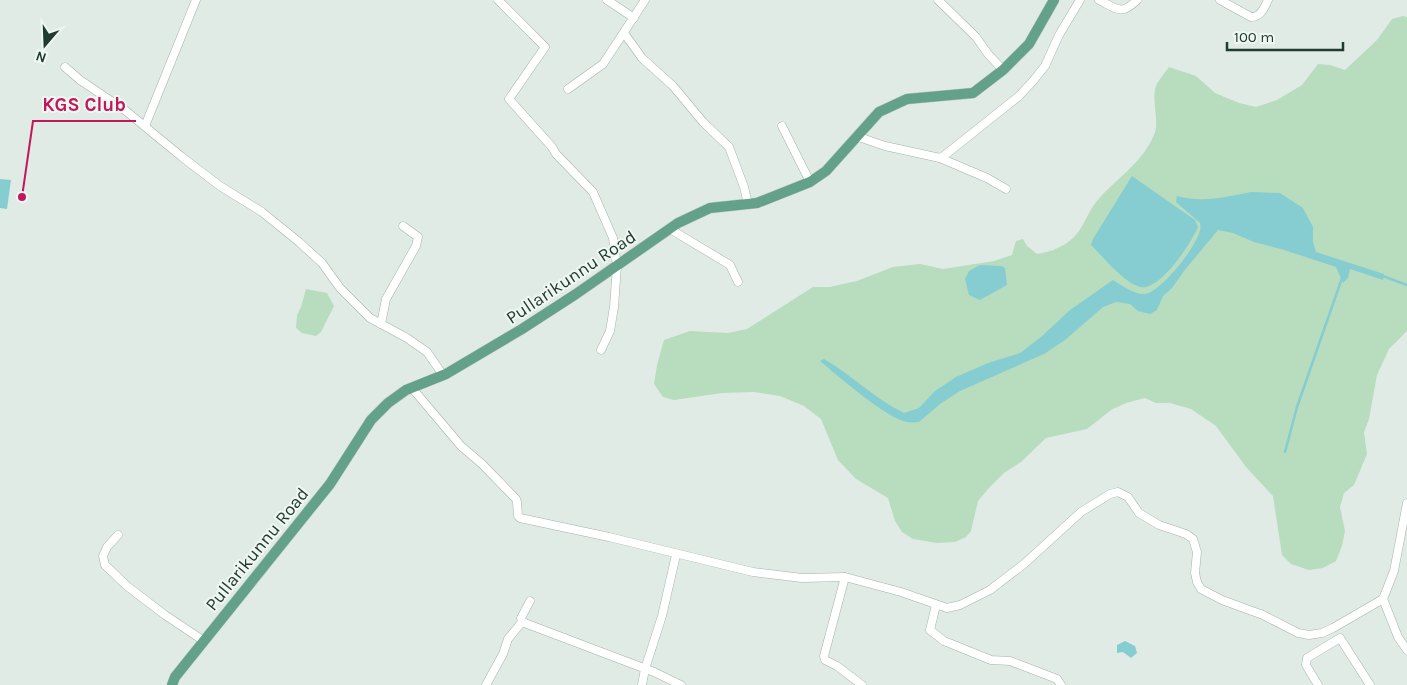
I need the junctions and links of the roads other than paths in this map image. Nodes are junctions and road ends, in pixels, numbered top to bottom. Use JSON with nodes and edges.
{"nodes":[{"id":1,"x":196,"y":0,"type":"edge"},
{"id":2,"x":498,"y":0,"type":"edge"},
{"id":3,"x":607,"y":0,"type":"edge"},
{"id":4,"x":645,"y":0,"type":"edge"},
{"id":5,"x":938,"y":0,"type":"edge"},
{"id":6,"x":1054,"y":0,"type":"edge"},
{"id":7,"x":1080,"y":0,"type":"edge"},
{"id":8,"x":1099,"y":0,"type":"edge"},
{"id":9,"x":1137,"y":0,"type":"edge"},
{"id":10,"x":1220,"y":0,"type":"edge"},
{"id":11,"x":1268,"y":0,"type":"edge"},
{"id":12,"x":634,"y":18,"type":"junction"},
{"id":13,"x":624,"y":33,"type":"junction"},
{"id":14,"x":65,"y":67,"type":"dead end"},
{"id":15,"x":1003,"y":70,"type":"junction"},
{"id":16,"x":568,"y":89,"type":"dead end"},
{"id":17,"x":145,"y":126,"type":"junction"},
{"id":18,"x":782,"y":126,"type":"dead end"},
{"id":19,"x":856,"y":136,"type":"junction"},
{"id":20,"x":940,"y":158,"type":"junction"},
{"id":21,"x":810,"y":182,"type":"junction"},
{"id":22,"x":1006,"y":189,"type":"dead end"},
{"id":23,"x":748,"y":204,"type":"junction"},
{"id":24,"x":403,"y":226,"type":"dead end"},
{"id":25,"x":670,"y":229,"type":"junction"},
{"id":26,"x":617,"y":266,"type":"junction"},
{"id":27,"x":738,"y":282,"type":"dead end"},
{"id":28,"x":380,"y":324,"type":"junction"},
{"id":29,"x":601,"y":350,"type":"dead end"},
{"id":30,"x":443,"y":375,"type":"junction"},
{"id":31,"x":412,"y":388,"type":"junction"},
{"id":32,"x":1407,"y":503,"type":"edge"},
{"id":33,"x":118,"y":535,"type":"dead end"},
{"id":34,"x":676,"y":555,"type":"junction"},
{"id":35,"x":845,"y":577,"type":"junction"},
{"id":36,"x":1383,"y":599,"type":"junction"},
{"id":37,"x":530,"y":601,"type":"dead end"},
{"id":38,"x":936,"y":605,"type":"junction"},
{"id":39,"x":522,"y":622,"type":"junction"},
{"id":40,"x":204,"y":641,"type":"junction"},
{"id":41,"x":1407,"y":650,"type":"edge"},
{"id":42,"x":645,"y":669,"type":"junction"},
{"id":43,"x":1316,"y":683,"type":"edge"},
{"id":44,"x":172,"y":685,"type":"edge"},
{"id":45,"x":486,"y":685,"type":"edge"},
{"id":46,"x":642,"y":685,"type":"edge"},
{"id":47,"x":681,"y":685,"type":"edge"},
{"id":48,"x":862,"y":685,"type":"edge"},
{"id":49,"x":1061,"y":685,"type":"edge"},
{"id":50,"x":1308,"y":685,"type":"edge"},
{"id":51,"x":1370,"y":685,"type":"edge"}],
"edges":[{"from":1,"to":17,"type":"street"},
{"from":2,"to":26,"type":"street"},
{"from":3,"to":12,"type":"street"},
{"from":4,"to":12,"type":"street"},
{"from":5,"to":15,"type":"street"},
{"from":6,"to":15,"type":"main road","name":"Pullarikunnu Road"},
{"from":7,"to":20,"type":"street"},
{"from":8,"to":9,"type":"street"},
{"from":10,"to":11,"type":"street"},
{"from":12,"to":13,"type":"street"},
{"from":13,"to":16,"type":"street"},
{"from":13,"to":23,"type":"street"},
{"from":14,"to":17,"type":"street"},
{"from":15,"to":19,"type":"main road","name":"Pullarikunnu Road"},
{"from":17,"to":28,"type":"street"},
{"from":18,"to":21,"type":"street"},
{"from":19,"to":20,"type":"street"},
{"from":19,"to":21,"type":"main road","name":"Pullarikunnu Road"},
{"from":20,"to":22,"type":"street"},
{"from":21,"to":23,"type":"main road","name":"Pullarikunnu Road"},
{"from":23,"to":25,"type":"main road","name":"Pullarikunnu Road"},
{"from":24,"to":28,"type":"street"},
{"from":25,"to":26,"type":"main road","name":"Pullarikunnu Road"},
{"from":25,"to":27,"type":"street"},
{"from":26,"to":29,"type":"street"},
{"from":26,"to":30,"type":"main road","name":"Pullarikunnu Road"},
{"from":28,"to":30,"type":"street"},
{"from":30,"to":31,"type":"main road","name":"Pullarikunnu Road"},
{"from":31,"to":34,"type":"street"},
{"from":31,"to":40,"type":"main road","name":"Pullarikunnu Road"},
{"from":32,"to":36,"type":"street"},
{"from":33,"to":40,"type":"street"},
{"from":34,"to":35,"type":"street"},
{"from":34,"to":42,"type":"street"},
{"from":35,"to":38,"type":"street"},
{"from":35,"to":48,"type":"street"},
{"from":36,"to":38,"type":"street"},
{"from":36,"to":41,"type":"street"},
{"from":37,"to":39,"type":"street"},
{"from":38,"to":49,"type":"street"},
{"from":39,"to":42,"type":"street"},
{"from":39,"to":45,"type":"street"},
{"from":40,"to":44,"type":"main road","name":"Pullarikunnu Road"},
{"from":42,"to":46,"type":"street"},
{"from":42,"to":47,"type":"street"},
{"from":43,"to":50,"type":"street"},
{"from":43,"to":51,"type":"street"}]}
